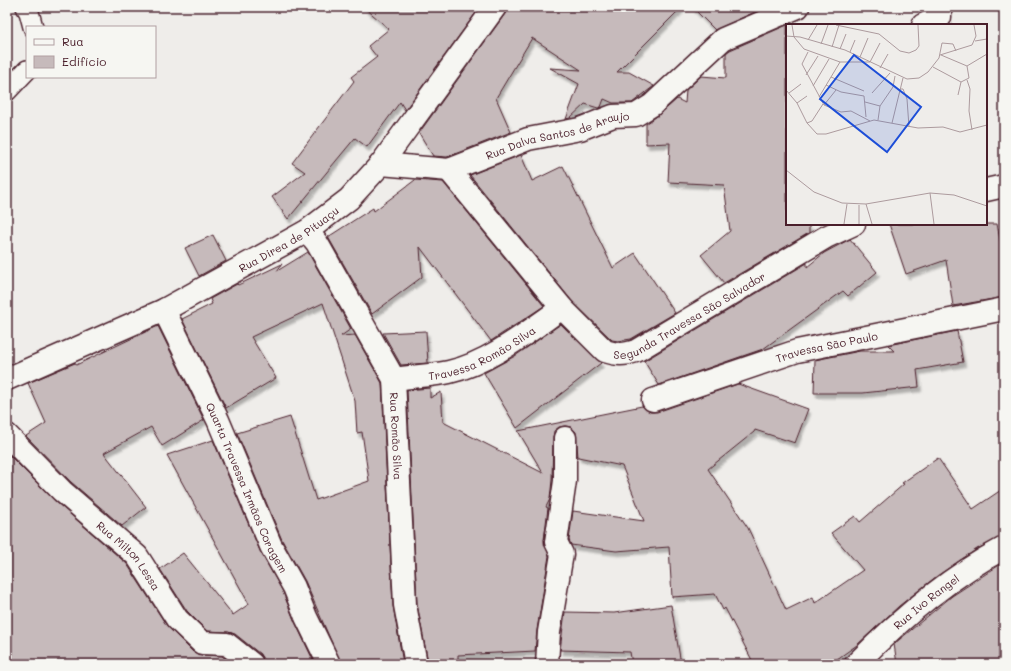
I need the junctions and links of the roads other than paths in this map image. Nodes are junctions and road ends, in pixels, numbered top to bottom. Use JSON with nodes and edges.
{"nodes":[{"id":1,"x":26,"y":7,"type":"edge"},
{"id":2,"x":495,"y":7,"type":"edge"},
{"id":3,"x":798,"y":7,"type":"edge"},
{"id":4,"x":940,"y":7,"type":"edge"},
{"id":5,"x":925,"y":24,"type":"edge"},
{"id":6,"x":33,"y":26,"type":"edge"},
{"id":7,"x":26,"y":71,"type":"edge"},
{"id":8,"x":7,"y":91,"type":"edge"},
{"id":9,"x":381,"y":164,"type":"junction"},
{"id":10,"x":449,"y":170,"type":"junction"},
{"id":11,"x":1004,"y":186,"type":"edge"},
{"id":12,"x":987,"y":190,"type":"edge"},
{"id":13,"x":852,"y":225,"type":"edge"},
{"id":14,"x":307,"y":231,"type":"junction"},
{"id":15,"x":562,"y":308,"type":"junction"},
{"id":16,"x":1004,"y":309,"type":"edge"},
{"id":17,"x":164,"y":310,"type":"junction"},
{"id":18,"x":7,"y":379,"type":"edge"},
{"id":19,"x":394,"y":379,"type":"junction"},
{"id":20,"x":653,"y":400,"type":"dead end"},
{"id":21,"x":7,"y":435,"type":"edge"},
{"id":22,"x":565,"y":438,"type":"dead end"},
{"id":23,"x":1004,"y":548,"type":"edge"},
{"id":24,"x":252,"y":664,"type":"edge"},
{"id":25,"x":329,"y":664,"type":"edge"},
{"id":26,"x":416,"y":664,"type":"edge"},
{"id":27,"x":548,"y":664,"type":"edge"},
{"id":28,"x":856,"y":664,"type":"edge"}],
"edges":[{"from":1,"to":6,"type":"lane"},
{"from":2,"to":9,"type":"street","name":"Rua Direa de Pituaçu"},
{"from":3,"to":10,"type":"street","name":"Rua Dalva Santos de Araujo"},
{"from":4,"to":5,"type":"street"},
{"from":7,"to":8,"type":"lane"},
{"from":9,"to":10,"type":"street","name":"Rua Dalva Santos de Araujo"},
{"from":9,"to":14,"type":"street","name":"Rua Direa de Pituaçu"},
{"from":10,"to":15,"type":"street","name":"Segunda Travessa São Salvador"},
{"from":11,"to":12,"type":"street"},
{"from":13,"to":15,"type":"street","name":"Segunda Travessa São Salvador"},
{"from":14,"to":17,"type":"street","name":"Rua Direa de Pituaçu"},
{"from":14,"to":19,"type":"street","name":"Rua Romão Silva"},
{"from":15,"to":19,"type":"street","name":"Travessa Romão Silva"},
{"from":16,"to":20,"type":"street","name":"Travessa São Paulo"},
{"from":17,"to":18,"type":"street","name":"Rua Direa de Pituaçu"},
{"from":17,"to":25,"type":"street","name":"Quarta Travessa Irmãos Coragem"},
{"from":19,"to":26,"type":"street","name":"Rua Romão Silva"},
{"from":21,"to":24,"type":"street","name":"Rua Milton Lessa"},
{"from":22,"to":27,"type":"street"},
{"from":23,"to":28,"type":"street","name":"Rua Ivo Rangel"}]}
